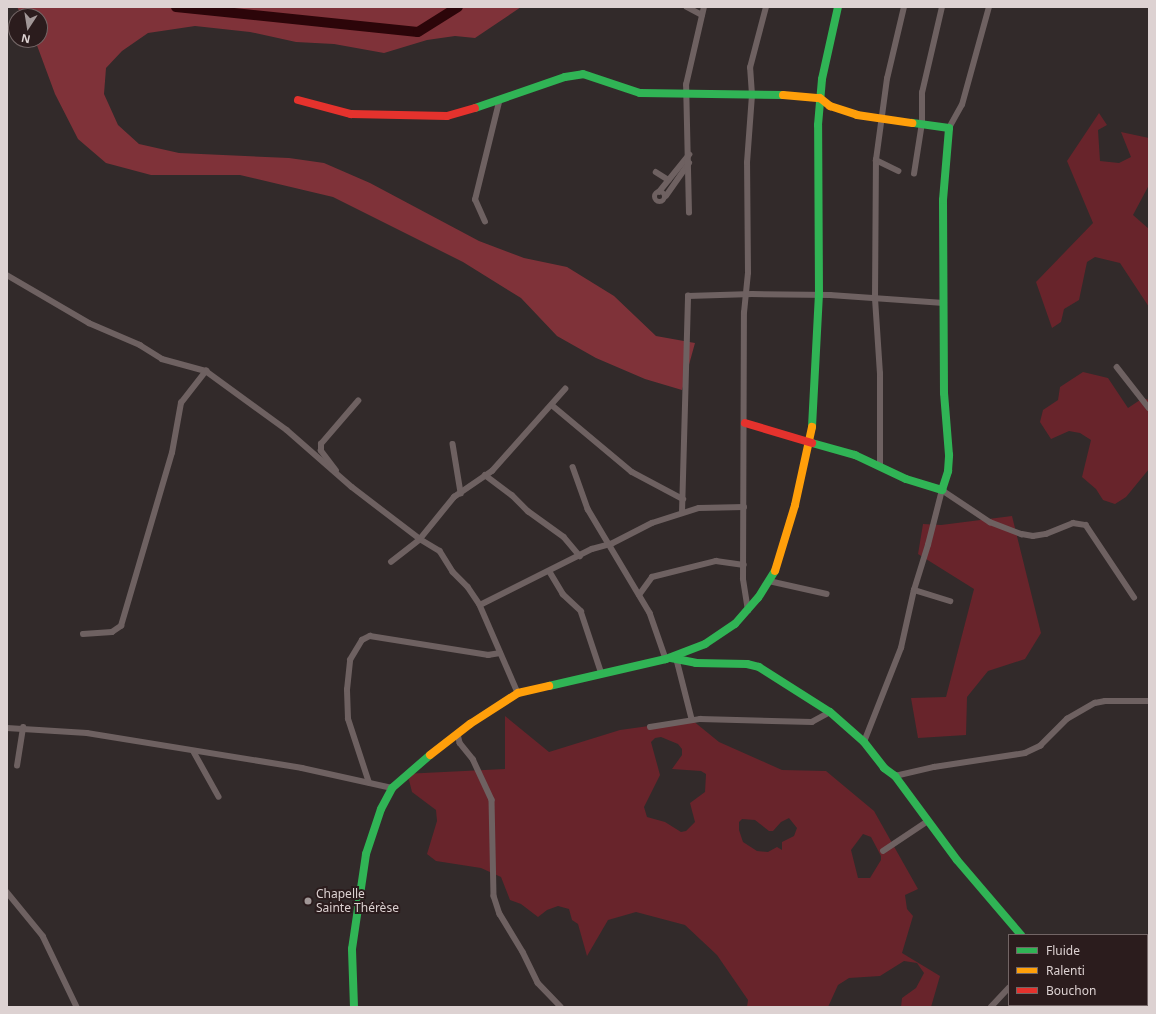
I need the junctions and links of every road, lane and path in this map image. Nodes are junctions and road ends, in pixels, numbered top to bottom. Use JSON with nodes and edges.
{"nodes":[{"id":1,"x":687,"y":7,"type":"edge"},
{"id":2,"x":704,"y":7,"type":"edge"},
{"id":3,"x":766,"y":7,"type":"edge"},
{"id":4,"x":838,"y":7,"type":"edge"},
{"id":5,"x":904,"y":7,"type":"edge"},
{"id":6,"x":942,"y":7,"type":"edge"},
{"id":7,"x":989,"y":7,"type":"edge"},
{"id":8,"x":702,"y":15,"type":"junction"},
{"id":9,"x":752,"y":95,"type":"junction"},
{"id":10,"x":686,"y":96,"type":"junction"},
{"id":11,"x":820,"y":98,"type":"junction"},
{"id":12,"x":298,"y":100,"type":"dead end"},
{"id":13,"x":499,"y":102,"type":"junction"},
{"id":14,"x":880,"y":118,"type":"junction"},
{"id":15,"x":922,"y":123,"type":"junction"},
{"id":16,"x":949,"y":128,"type":"junction"},
{"id":17,"x":689,"y":155,"type":"junction"},
{"id":18,"x":876,"y":160,"type":"junction"},
{"id":19,"x":689,"y":163,"type":"junction"},
{"id":20,"x":899,"y":171,"type":"dead end"},
{"id":21,"x":656,"y":172,"type":"dead end"},
{"id":22,"x":914,"y":174,"type":"dead end"},
{"id":23,"x":669,"y":180,"type":"junction"},
{"id":24,"x":659,"y":192,"type":"junction"},
{"id":25,"x":666,"y":196,"type":"junction"},
{"id":26,"x":689,"y":213,"type":"dead end"},
{"id":27,"x":485,"y":222,"type":"dead end"},
{"id":28,"x":7,"y":275,"type":"edge"},
{"id":29,"x":746,"y":295,"type":"junction"},
{"id":30,"x":819,"y":295,"type":"junction"},
{"id":31,"x":875,"y":298,"type":"junction"},
{"id":32,"x":944,"y":303,"type":"junction"},
{"id":33,"x":1118,"y":367,"type":"dead end"},
{"id":34,"x":206,"y":370,"type":"junction"},
{"id":35,"x":565,"y":389,"type":"dead end"},
{"id":36,"x":358,"y":401,"type":"dead end"},
{"id":37,"x":552,"y":405,"type":"junction"},
{"id":38,"x":1149,"y":408,"type":"edge"},
{"id":39,"x":745,"y":423,"type":"junction"},
{"id":40,"x":809,"y":443,"type":"junction"},
{"id":41,"x":453,"y":444,"type":"dead end"},
{"id":42,"x":880,"y":465,"type":"junction"},
{"id":43,"x":573,"y":467,"type":"dead end"},
{"id":44,"x":485,"y":475,"type":"junction"},
{"id":45,"x":342,"y":479,"type":"junction"},
{"id":46,"x":942,"y":490,"type":"junction"},
{"id":47,"x":461,"y":493,"type":"junction"},
{"id":48,"x":683,"y":499,"type":"junction"},
{"id":49,"x":744,"y":507,"type":"junction"},
{"id":50,"x":682,"y":513,"type":"junction"},
{"id":51,"x":420,"y":539,"type":"junction"},
{"id":52,"x":611,"y":544,"type":"junction"},
{"id":53,"x":580,"y":556,"type":"junction"},
{"id":54,"x":391,"y":562,"type":"dead end"},
{"id":55,"x":744,"y":565,"type":"junction"},
{"id":56,"x":550,"y":572,"type":"junction"},
{"id":57,"x":770,"y":581,"type":"junction"},
{"id":58,"x":914,"y":590,"type":"junction"},
{"id":59,"x":827,"y":594,"type":"dead end"},
{"id":60,"x":639,"y":595,"type":"junction"},
{"id":61,"x":1134,"y":597,"type":"dead end"},
{"id":62,"x":950,"y":601,"type":"dead end"},
{"id":63,"x":480,"y":605,"type":"junction"},
{"id":64,"x":748,"y":611,"type":"junction"},
{"id":65,"x":83,"y":634,"type":"dead end"},
{"id":66,"x":500,"y":653,"type":"junction"},
{"id":67,"x":671,"y":659,"type":"junction"},
{"id":68,"x":602,"y":674,"type":"junction"},
{"id":69,"x":518,"y":693,"type":"junction"},
{"id":70,"x":1149,"y":702,"type":"edge"},
{"id":71,"x":830,"y":712,"type":"junction"},
{"id":72,"x":692,"y":719,"type":"junction"},
{"id":73,"x":23,"y":727,"type":"junction"},
{"id":74,"x":650,"y":727,"type":"dead end"},
{"id":75,"x":7,"y":728,"type":"edge"},
{"id":76,"x":458,"y":734,"type":"junction"},
{"id":77,"x":864,"y":742,"type":"junction"},
{"id":78,"x":194,"y":752,"type":"junction"},
{"id":79,"x":17,"y":766,"type":"dead end"},
{"id":80,"x":895,"y":776,"type":"junction"},
{"id":81,"x":369,"y":783,"type":"junction"},
{"id":82,"x":392,"y":788,"type":"junction"},
{"id":83,"x":219,"y":797,"type":"dead end"},
{"id":84,"x":928,"y":821,"type":"junction"},
{"id":85,"x":883,"y":851,"type":"dead end"},
{"id":86,"x":7,"y":892,"type":"edge"},
{"id":87,"x":1020,"y":934,"type":"edge"},
{"id":88,"x":1008,"y":989,"type":"edge"},
{"id":89,"x":77,"y":1007,"type":"edge"},
{"id":90,"x":354,"y":1007,"type":"edge"},
{"id":91,"x":561,"y":1007,"type":"edge"},
{"id":92,"x":991,"y":1007,"type":"edge"}],
"edges":[{"from":1,"to":8,"type":"street"},
{"from":2,"to":8,"type":"street"},
{"from":3,"to":9,"type":"street"},
{"from":4,"to":11,"type":"street"},
{"from":5,"to":14,"type":"street"},
{"from":6,"to":15,"type":"street"},
{"from":7,"to":16,"type":"street"},
{"from":8,"to":10,"type":"street"},
{"from":9,"to":10,"type":"street"},
{"from":9,"to":11,"type":"street"},
{"from":9,"to":29,"type":"street"},
{"from":10,"to":13,"type":"street"},
{"from":10,"to":17,"type":"street"},
{"from":11,"to":14,"type":"street"},
{"from":11,"to":30,"type":"street"},
{"from":12,"to":13,"type":"street"},
{"from":13,"to":27,"type":"street"},
{"from":14,"to":15,"type":"street"},
{"from":14,"to":18,"type":"street"},
{"from":15,"to":16,"type":"street"},
{"from":15,"to":22,"type":"street"},
{"from":16,"to":32,"type":"street"},
{"from":17,"to":19,"type":"street"},
{"from":17,"to":23,"type":"street"},
{"from":18,"to":20,"type":"street"},
{"from":18,"to":31,"type":"street"},
{"from":19,"to":25,"type":"street"},
{"from":19,"to":26,"type":"street"},
{"from":21,"to":23,"type":"street"},
{"from":23,"to":24,"type":"street"},
{"from":24,"to":25,"type":"street"},
{"from":24,"to":25,"type":"street"},
{"from":28,"to":34,"type":"street"},
{"from":29,"to":30,"type":"street"},
{"from":29,"to":39,"type":"street"},
{"from":29,"to":48,"type":"street"},
{"from":30,"to":31,"type":"street"},
{"from":30,"to":40,"type":"street"},
{"from":31,"to":32,"type":"street"},
{"from":31,"to":42,"type":"street"},
{"from":32,"to":46,"type":"street"},
{"from":33,"to":38,"type":"street"},
{"from":34,"to":45,"type":"street"},
{"from":34,"to":65,"type":"street"},
{"from":35,"to":37,"type":"street"},
{"from":36,"to":45,"type":"street"},
{"from":37,"to":44,"type":"street"},
{"from":37,"to":48,"type":"street"},
{"from":39,"to":40,"type":"street"},
{"from":39,"to":49,"type":"street"},
{"from":40,"to":42,"type":"street"},
{"from":40,"to":57,"type":"street"},
{"from":41,"to":47,"type":"street"},
{"from":42,"to":46,"type":"street"},
{"from":43,"to":52,"type":"street"},
{"from":44,"to":47,"type":"street"},
{"from":44,"to":53,"type":"street"},
{"from":45,"to":51,"type":"street"},
{"from":46,"to":58,"type":"street"},
{"from":46,"to":61,"type":"street"},
{"from":47,"to":51,"type":"street"},
{"from":48,"to":50,"type":"street"},
{"from":49,"to":50,"type":"street"},
{"from":49,"to":55,"type":"street"},
{"from":50,"to":52,"type":"street"},
{"from":51,"to":54,"type":"street"},
{"from":51,"to":63,"type":"street"},
{"from":52,"to":53,"type":"street"},
{"from":52,"to":60,"type":"street"},
{"from":53,"to":56,"type":"street"},
{"from":55,"to":60,"type":"street"},
{"from":55,"to":64,"type":"street"},
{"from":56,"to":63,"type":"street"},
{"from":56,"to":68,"type":"street"},
{"from":57,"to":59,"type":"street"},
{"from":57,"to":64,"type":"street"},
{"from":58,"to":62,"type":"street"},
{"from":58,"to":77,"type":"street"},
{"from":60,"to":67,"type":"street"},
{"from":63,"to":66,"type":"street"},
{"from":64,"to":67,"type":"street"},
{"from":66,"to":69,"type":"street"},
{"from":66,"to":81,"type":"street"},
{"from":67,"to":68,"type":"street"},
{"from":67,"to":71,"type":"street"},
{"from":67,"to":72,"type":"street"},
{"from":68,"to":69,"type":"street"},
{"from":69,"to":76,"type":"street"},
{"from":70,"to":80,"type":"street"},
{"from":71,"to":72,"type":"street"},
{"from":71,"to":77,"type":"street"},
{"from":72,"to":74,"type":"street"},
{"from":73,"to":75,"type":"street"},
{"from":73,"to":78,"type":"street"},
{"from":73,"to":79,"type":"street"},
{"from":76,"to":82,"type":"street"},
{"from":76,"to":91,"type":"street"},
{"from":77,"to":80,"type":"street"},
{"from":78,"to":81,"type":"street"},
{"from":78,"to":83,"type":"street"},
{"from":80,"to":84,"type":"street"},
{"from":81,"to":82,"type":"street"},
{"from":82,"to":90,"type":"street"},
{"from":84,"to":85,"type":"street"},
{"from":84,"to":87,"type":"street"},
{"from":86,"to":89,"type":"street"},
{"from":88,"to":92,"type":"street"}]}
